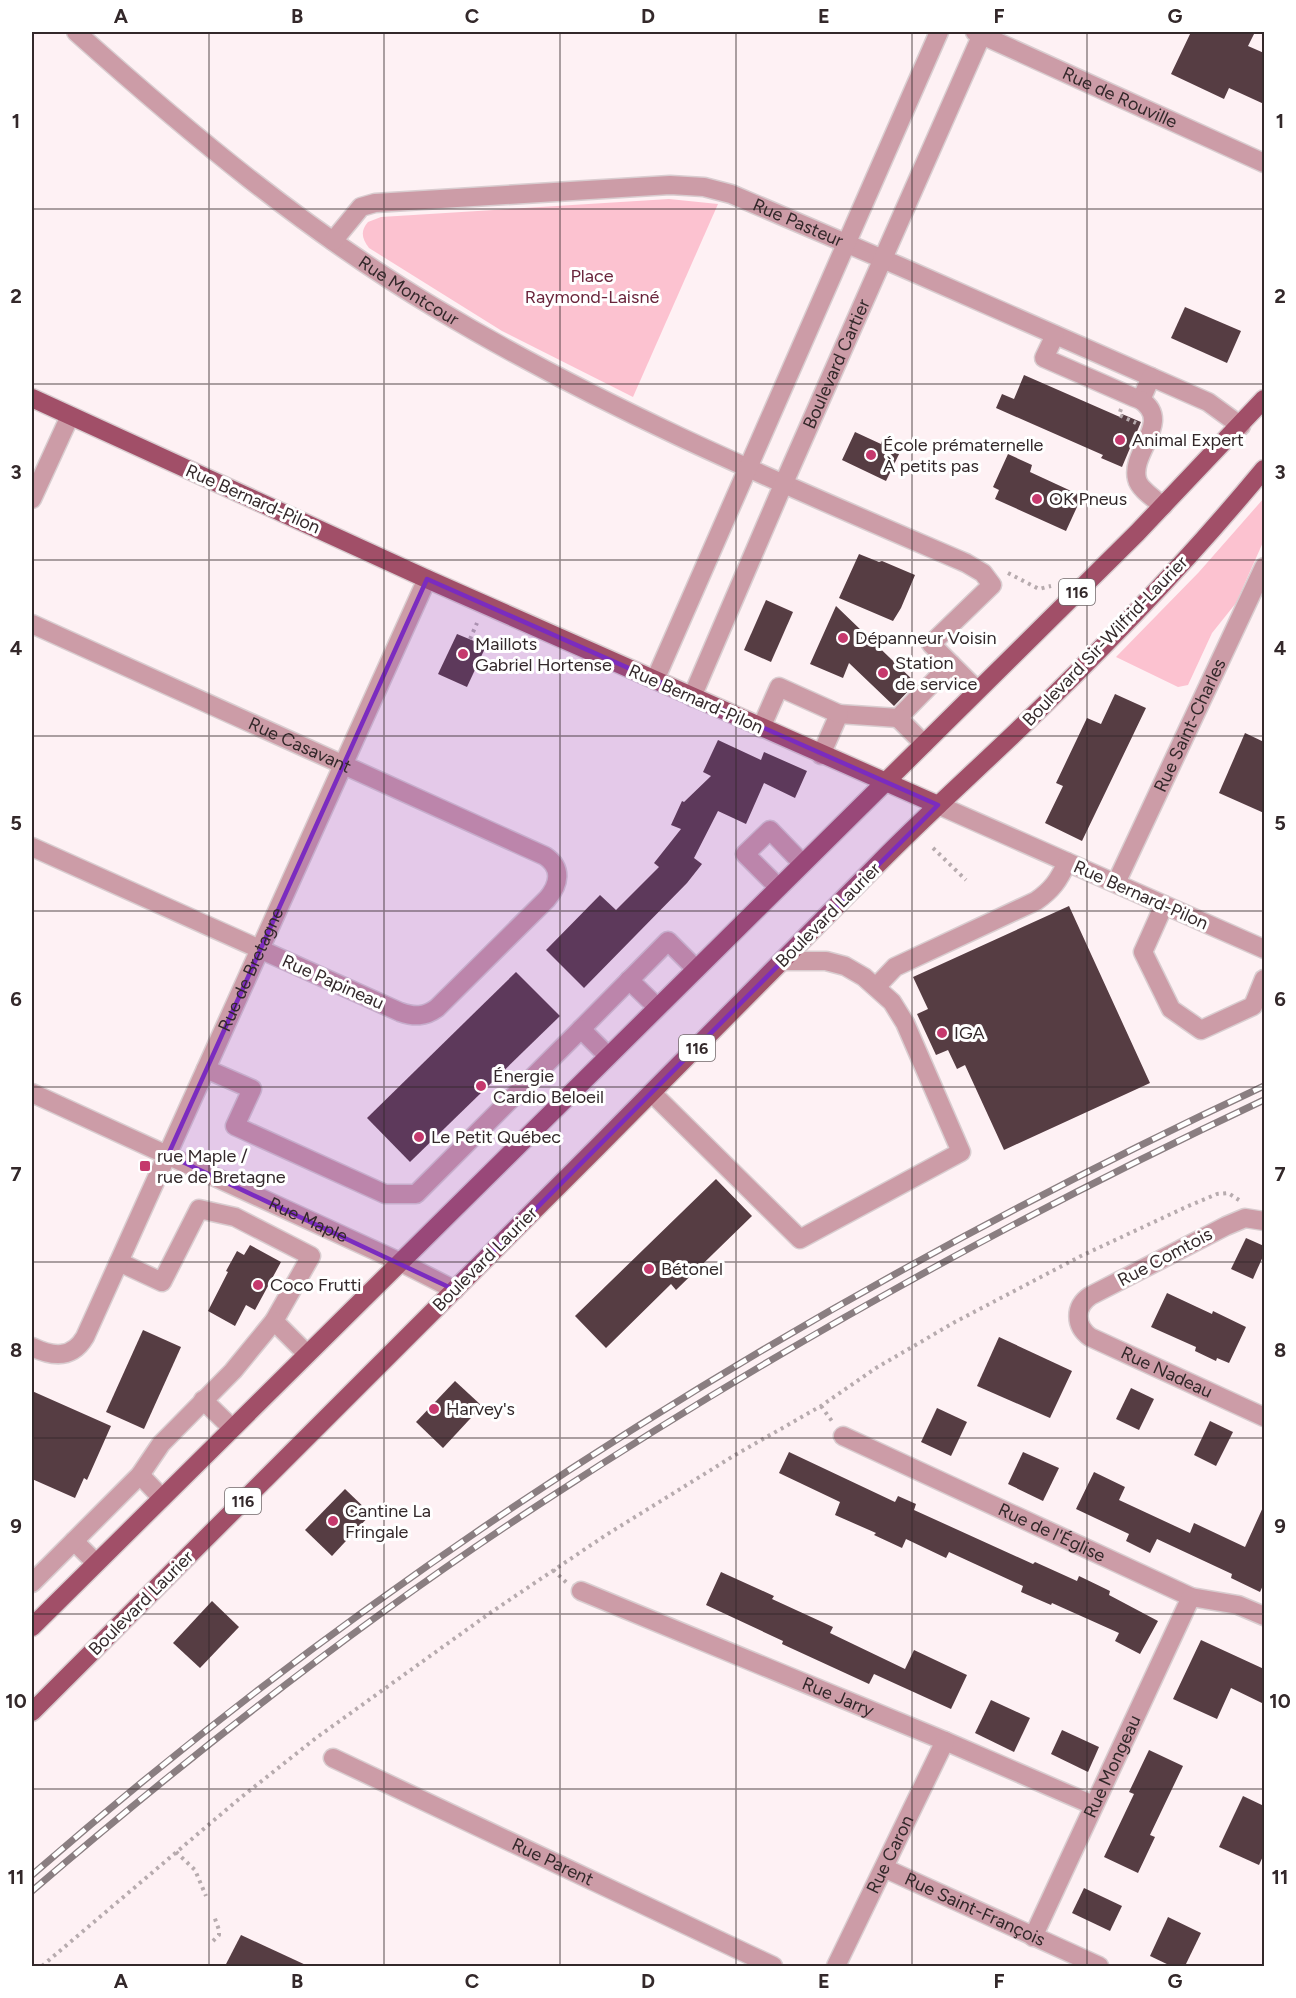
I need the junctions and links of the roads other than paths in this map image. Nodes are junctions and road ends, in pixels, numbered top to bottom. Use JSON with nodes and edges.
{"nodes":[{"id":1,"x":76,"y":32,"type":"edge"},
{"id":2,"x":939,"y":32,"type":"edge"},
{"id":3,"x":980,"y":32,"type":"edge"},
{"id":4,"x":1264,"y":163,"type":"edge"},
{"id":5,"x":333,"y":241,"type":"junction"},
{"id":6,"x":847,"y":244,"type":"junction"},
{"id":7,"x":883,"y":259,"type":"junction"},
{"id":8,"x":1055,"y":335,"type":"junction"},
{"id":9,"x":1151,"y":377,"type":"junction"},
{"id":10,"x":32,"y":398,"type":"edge"},
{"id":11,"x":1264,"y":399,"type":"edge"},
{"id":12,"x":1141,"y":400,"type":"junction"},
{"id":13,"x":70,"y":416,"type":"junction"},
{"id":14,"x":1240,"y":426,"type":"junction"},
{"id":15,"x":748,"y":469,"type":"junction"},
{"id":16,"x":1264,"y":469,"type":"edge"},
{"id":17,"x":783,"y":485,"type":"junction"},
{"id":18,"x":32,"y":499,"type":"edge"},
{"id":19,"x":1163,"y":506,"type":"junction"},
{"id":20,"x":1264,"y":567,"type":"edge"},
{"id":21,"x":427,"y":579,"type":"junction"},
{"id":22,"x":32,"y":624,"type":"edge"},
{"id":23,"x":951,"y":664,"type":"junction"},
{"id":24,"x":655,"y":680,"type":"junction"},
{"id":25,"x":977,"y":690,"type":"junction"},
{"id":26,"x":692,"y":697,"type":"junction"},
{"id":27,"x":839,"y":714,"type":"junction"},
{"id":28,"x":898,"y":718,"type":"junction"},
{"id":29,"x":761,"y":728,"type":"junction"},
{"id":30,"x":924,"y":744,"type":"junction"},
{"id":31,"x":821,"y":755,"type":"junction"},
{"id":32,"x":343,"y":765,"type":"junction"},
{"id":33,"x":885,"y":782,"type":"junction"},
{"id":34,"x":938,"y":805,"type":"junction"},
{"id":35,"x":32,"y":848,"type":"edge"},
{"id":36,"x":1067,"y":862,"type":"junction"},
{"id":37,"x":802,"y":863,"type":"junction"},
{"id":38,"x":558,"y":876,"type":"joint"},
{"id":39,"x":1116,"y":883,"type":"junction"},
{"id":40,"x":778,"y":887,"type":"junction"},
{"id":41,"x":1164,"y":905,"type":"junction"},
{"id":42,"x":259,"y":949,"type":"junction"},
{"id":43,"x":1264,"y":950,"type":"edge"},
{"id":44,"x":782,"y":961,"type":"junction"},
{"id":45,"x":696,"y":969,"type":"junction"},
{"id":46,"x":1264,"y":979,"type":"edge"},
{"id":47,"x":629,"y":980,"type":"junction"},
{"id":48,"x":876,"y":987,"type":"junction"},
{"id":49,"x":657,"y":1007,"type":"junction"},
{"id":50,"x":581,"y":1029,"type":"junction"},
{"id":51,"x":608,"y":1056,"type":"junction"},
{"id":52,"x":206,"y":1069,"type":"junction"},
{"id":53,"x":32,"y":1093,"type":"edge"},
{"id":54,"x":652,"y":1093,"type":"junction"},
{"id":55,"x":168,"y":1155,"type":"junction"},
{"id":56,"x":1258,"y":1220,"type":"edge"},
{"id":57,"x":119,"y":1262,"type":"junction"},
{"id":58,"x":400,"y":1262,"type":"junction"},
{"id":59,"x":455,"y":1290,"type":"junction"},
{"id":60,"x":1078,"y":1317,"type":"joint"},
{"id":61,"x":274,"y":1321,"type":"junction"},
{"id":62,"x":32,"y":1347,"type":"edge"},
{"id":63,"x":307,"y":1354,"type":"junction"},
{"id":64,"x":203,"y":1400,"type":"junction"},
{"id":65,"x":1264,"y":1417,"type":"edge"},
{"id":66,"x":232,"y":1428,"type":"junction"},
{"id":67,"x":843,"y":1436,"type":"dead end"},
{"id":68,"x":140,"y":1475,"type":"junction"},
{"id":69,"x":162,"y":1498,"type":"junction"},
{"id":70,"x":74,"y":1540,"type":"junction"},
{"id":71,"x":96,"y":1563,"type":"junction"},
{"id":72,"x":32,"y":1583,"type":"edge"},
{"id":73,"x":581,"y":1591,"type":"dead end"},
{"id":74,"x":1191,"y":1597,"type":"junction"},
{"id":75,"x":1264,"y":1616,"type":"edge"},
{"id":76,"x":32,"y":1627,"type":"edge"},
{"id":77,"x":32,"y":1713,"type":"edge"},
{"id":78,"x":945,"y":1741,"type":"junction"},
{"id":79,"x":333,"y":1758,"type":"dead end"},
{"id":80,"x":1093,"y":1805,"type":"junction"},
{"id":81,"x":884,"y":1868,"type":"junction"},
{"id":82,"x":1033,"y":1937,"type":"junction"},
{"id":83,"x":772,"y":1966,"type":"edge"},
{"id":84,"x":836,"y":1966,"type":"edge"},
{"id":85,"x":1099,"y":1966,"type":"edge"}],
"edges":[{"from":1,"to":5,"type":"street","name":"Rue Montcour"},
{"from":2,"to":6,"type":"street"},
{"from":3,"to":4,"type":"street","name":"Rue de Rouville"},
{"from":3,"to":7,"type":"street","name":"Boulevard Cartier"},
{"from":5,"to":6,"type":"street","name":"Rue Pasteur"},
{"from":5,"to":15,"type":"street","name":"Rue Montcour"},
{"from":6,"to":7,"type":"street","name":"Rue Pasteur"},
{"from":6,"to":15,"type":"street"},
{"from":7,"to":8,"type":"street","name":"Rue Pasteur"},
{"from":7,"to":17,"type":"street","name":"Boulevard Cartier"},
{"from":8,"to":9,"type":"street","name":"Rue Pasteur"},
{"from":8,"to":12,"type":"street"},
{"from":9,"to":12,"type":"street"},
{"from":9,"to":14,"type":"street","name":"Rue Pasteur"},
{"from":10,"to":13,"type":"main road","name":"Rue Bernard-Pilon"},
{"from":11,"to":14,"type":"main road","number":"116"},
{"from":12,"to":19,"type":"street"},
{"from":13,"to":18,"type":"street"},
{"from":13,"to":21,"type":"main road","name":"Rue Bernard-Pilon"},
{"from":14,"to":19,"type":"main road","number":"116"},
{"from":15,"to":17,"type":"street","name":"Rue Montcour"},
{"from":15,"to":24,"type":"street"},
{"from":16,"to":34,"type":"main road","name":"Boulevard Sir-Wilfrid-Laurier","number":"116"},
{"from":17,"to":23,"type":"street","name":"Rue Montcour"},
{"from":17,"to":26,"type":"street","name":"Boulevard Cartier"},
{"from":19,"to":25,"type":"main road","number":"116"},
{"from":20,"to":39,"type":"street","name":"Rue Saint-Charles"},
{"from":21,"to":24,"type":"main road","name":"Rue Bernard-Pilon"},
{"from":21,"to":32,"type":"street","name":"Rue de Bretagne"},
{"from":22,"to":32,"type":"street","name":"Rue Casavant"},
{"from":23,"to":25,"type":"street"},
{"from":23,"to":28,"type":"street"},
{"from":24,"to":26,"type":"main road","name":"Rue Bernard-Pilon"},
{"from":25,"to":30,"type":"main road","number":"116"},
{"from":26,"to":29,"type":"main road","name":"Rue Bernard-Pilon"},
{"from":27,"to":28,"type":"street"},
{"from":27,"to":29,"type":"street"},
{"from":27,"to":31,"type":"street"},
{"from":28,"to":30,"type":"street"},
{"from":29,"to":31,"type":"main road","name":"Rue Bernard-Pilon"},
{"from":30,"to":33,"type":"main road","number":"116"},
{"from":31,"to":33,"type":"main road","name":"Rue Bernard-Pilon"},
{"from":32,"to":38,"type":"street","name":"Rue Casavant"},
{"from":32,"to":42,"type":"street","name":"Rue de Bretagne"},
{"from":33,"to":34,"type":"main road","name":"Rue Bernard-Pilon"},
{"from":33,"to":37,"type":"main road","number":"116"},
{"from":34,"to":36,"type":"street","name":"Rue Bernard-Pilon"},
{"from":34,"to":44,"type":"main road","name":"Boulevard Laurier","number":"116"},
{"from":35,"to":42,"type":"street","name":"Rue Papineau"},
{"from":36,"to":39,"type":"street","name":"Rue Bernard-Pilon"},
{"from":36,"to":48,"type":"street"},
{"from":37,"to":40,"type":"main road","number":"116"},
{"from":37,"to":40,"type":"street"},
{"from":38,"to":42,"type":"street","name":"Rue Papineau"},
{"from":39,"to":41,"type":"street","name":"Rue Bernard-Pilon"},
{"from":40,"to":45,"type":"main road","number":"116"},
{"from":41,"to":43,"type":"street","name":"Rue Bernard-Pilon"},
{"from":41,"to":46,"type":"street"},
{"from":42,"to":52,"type":"street","name":"Rue de Bretagne"},
{"from":44,"to":48,"type":"street"},
{"from":44,"to":54,"type":"main road","name":"Boulevard Laurier","number":"116"},
{"from":45,"to":47,"type":"street"},
{"from":45,"to":49,"type":"main road","number":"116"},
{"from":47,"to":49,"type":"street"},
{"from":47,"to":50,"type":"street"},
{"from":48,"to":54,"type":"street"},
{"from":49,"to":51,"type":"main road","number":"116"},
{"from":50,"to":51,"type":"street"},
{"from":50,"to":52,"type":"street"},
{"from":51,"to":58,"type":"main road","number":"116"},
{"from":52,"to":55,"type":"street","name":"Rue de Bretagne"},
{"from":53,"to":55,"type":"street","name":"Rue Maple"},
{"from":54,"to":59,"type":"main road","name":"Boulevard Laurier","number":"116"},
{"from":55,"to":57,"type":"street","name":"Rue de Bretagne"},
{"from":55,"to":58,"type":"street","name":"Rue Maple"},
{"from":56,"to":60,"type":"street","name":"Rue Comtois"},
{"from":57,"to":61,"type":"street"},
{"from":57,"to":62,"type":"street","name":"Rue de Bretagne"},
{"from":58,"to":59,"type":"street","name":"Rue Maple"},
{"from":58,"to":63,"type":"main road","number":"116"},
{"from":59,"to":77,"type":"main road","name":"Boulevard Laurier","number":"116"},
{"from":60,"to":65,"type":"street","name":"Rue Nadeau"},
{"from":61,"to":63,"type":"street"},
{"from":61,"to":64,"type":"street"},
{"from":63,"to":66,"type":"main road","number":"116"},
{"from":64,"to":66,"type":"street"},
{"from":64,"to":68,"type":"street"},
{"from":66,"to":69,"type":"main road","number":"116"},
{"from":67,"to":74,"type":"street","name":"Rue de l'Église"},
{"from":68,"to":69,"type":"street"},
{"from":68,"to":70,"type":"street"},
{"from":69,"to":71,"type":"main road","number":"116"},
{"from":70,"to":71,"type":"street"},
{"from":70,"to":72,"type":"street"},
{"from":71,"to":76,"type":"main road","number":"116"},
{"from":73,"to":78,"type":"street","name":"Rue Jarry"},
{"from":74,"to":75,"type":"street","name":"Rue de l'Église"},
{"from":74,"to":80,"type":"street","name":"Rue Mongeau"},
{"from":78,"to":80,"type":"street","name":"Rue Jarry"},
{"from":78,"to":81,"type":"street","name":"Rue Caron"},
{"from":79,"to":83,"type":"street","name":"Rue Parent"},
{"from":80,"to":82,"type":"street","name":"Rue Mongeau"},
{"from":81,"to":82,"type":"street","name":"Rue Saint-François"},
{"from":81,"to":84,"type":"street","name":"Rue Caron"},
{"from":82,"to":85,"type":"street","name":"Rue Saint-François"}]}
